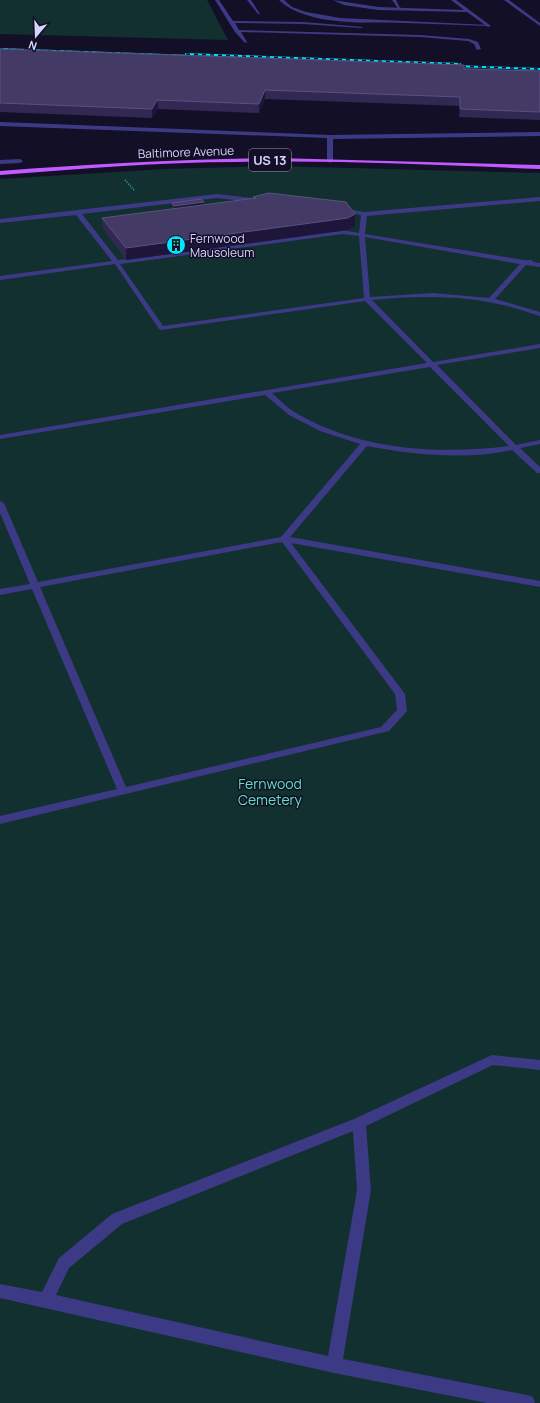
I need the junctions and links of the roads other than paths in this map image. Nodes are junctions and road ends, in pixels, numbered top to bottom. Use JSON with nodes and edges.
{"nodes":[{"id":1,"x":217,"y":0,"type":"edge"},
{"id":2,"x":249,"y":0,"type":"edge"},
{"id":3,"x":282,"y":0,"type":"edge"},
{"id":4,"x":335,"y":0,"type":"edge"},
{"id":5,"x":394,"y":0,"type":"edge"},
{"id":6,"x":453,"y":0,"type":"edge"},
{"id":7,"x":506,"y":0,"type":"edge"},
{"id":8,"x":400,"y":9,"type":"junction"},
{"id":9,"x":468,"y":11,"type":"junction"},
{"id":10,"x":259,"y":13,"type":"dead end"},
{"id":11,"x":231,"y":22,"type":"junction"},
{"id":12,"x":540,"y":26,"type":"edge"},
{"id":13,"x":362,"y":28,"type":"dead end"},
{"id":14,"x":237,"y":31,"type":"junction"},
{"id":15,"x":244,"y":42,"type":"dead end"},
{"id":16,"x":479,"y":49,"type":"dead end"},
{"id":17,"x":0,"y":124,"type":"edge"},
{"id":18,"x":540,"y":134,"type":"edge"},
{"id":19,"x":330,"y":137,"type":"junction"},
{"id":20,"x":20,"y":161,"type":"dead end"},
{"id":21,"x":330,"y":161,"type":"junction"},
{"id":22,"x":0,"y":162,"type":"edge"},
{"id":23,"x":540,"y":167,"type":"edge"},
{"id":24,"x":0,"y":173,"type":"edge"},
{"id":25,"x":540,"y":199,"type":"edge"},
{"id":26,"x":269,"y":202,"type":"edge"},
{"id":27,"x":336,"y":210,"type":"edge"},
{"id":28,"x":78,"y":213,"type":"junction"},
{"id":29,"x":364,"y":214,"type":"junction"},
{"id":30,"x":0,"y":221,"type":"edge"},
{"id":31,"x":362,"y":235,"type":"junction"},
{"id":32,"x":540,"y":260,"type":"edge"},
{"id":33,"x":116,"y":262,"type":"junction"},
{"id":34,"x":525,"y":262,"type":"junction"},
{"id":35,"x":540,"y":265,"type":"edge"},
{"id":36,"x":0,"y":278,"type":"edge"},
{"id":37,"x":367,"y":299,"type":"junction"},
{"id":38,"x":490,"y":301,"type":"junction"},
{"id":39,"x":540,"y":314,"type":"edge"},
{"id":40,"x":540,"y":346,"type":"edge"},
{"id":41,"x":432,"y":364,"type":"junction"},
{"id":42,"x":266,"y":392,"type":"junction"},
{"id":43,"x":0,"y":437,"type":"edge"},
{"id":44,"x":540,"y":442,"type":"edge"},
{"id":45,"x":365,"y":443,"type":"junction"},
{"id":46,"x":515,"y":448,"type":"junction"},
{"id":47,"x":540,"y":470,"type":"edge"},
{"id":48,"x":0,"y":503,"type":"edge"},
{"id":49,"x":284,"y":539,"type":"junction"},
{"id":50,"x":540,"y":584,"type":"edge"},
{"id":51,"x":35,"y":585,"type":"junction"},
{"id":52,"x":0,"y":592,"type":"edge"},
{"id":53,"x":123,"y":791,"type":"junction"},
{"id":54,"x":0,"y":820,"type":"edge"},
{"id":55,"x":540,"y":1065,"type":"edge"},
{"id":56,"x":359,"y":1123,"type":"junction"},
{"id":57,"x":0,"y":1291,"type":"edge"},
{"id":58,"x":46,"y":1300,"type":"junction"},
{"id":59,"x":334,"y":1365,"type":"junction"},
{"id":60,"x":527,"y":1403,"type":"edge"}],
"edges":[{"from":1,"to":11,"type":"street"},
{"from":2,"to":10,"type":"street"},
{"from":3,"to":9,"type":"street"},
{"from":4,"to":8,"type":"street"},
{"from":5,"to":8,"type":"street"},
{"from":6,"to":9,"type":"street"},
{"from":7,"to":12,"type":"street"},
{"from":8,"to":9,"type":"street"},
{"from":11,"to":13,"type":"street"},
{"from":11,"to":14,"type":"street"},
{"from":14,"to":15,"type":"street"},
{"from":14,"to":16,"type":"street"},
{"from":17,"to":19,"type":"street"},
{"from":18,"to":19,"type":"street"},
{"from":19,"to":21,"type":"street"},
{"from":20,"to":22,"type":"street"},
{"from":21,"to":23,"type":"main road","name":"Baltimore Avenue","number":"US 13"},
{"from":21,"to":24,"type":"main road","name":"Baltimore Avenue","number":"US 13"},
{"from":25,"to":29,"type":"street"},
{"from":26,"to":28,"type":"street"},
{"from":27,"to":29,"type":"street"},
{"from":28,"to":30,"type":"street"},
{"from":28,"to":33,"type":"street"},
{"from":29,"to":31,"type":"street"},
{"from":31,"to":33,"type":"street"},
{"from":31,"to":34,"type":"street"},
{"from":31,"to":37,"type":"street"},
{"from":32,"to":34,"type":"street"},
{"from":33,"to":36,"type":"street"},
{"from":33,"to":37,"type":"street"},
{"from":34,"to":35,"type":"street"},
{"from":34,"to":38,"type":"street"},
{"from":37,"to":38,"type":"street"},
{"from":37,"to":41,"type":"street"},
{"from":38,"to":39,"type":"street"},
{"from":40,"to":41,"type":"street"},
{"from":41,"to":42,"type":"street"},
{"from":41,"to":46,"type":"street"},
{"from":42,"to":43,"type":"street"},
{"from":42,"to":45,"type":"street"},
{"from":44,"to":46,"type":"street"},
{"from":45,"to":46,"type":"street"},
{"from":45,"to":49,"type":"street"},
{"from":46,"to":47,"type":"street"},
{"from":48,"to":51,"type":"street"},
{"from":49,"to":50,"type":"street"},
{"from":49,"to":51,"type":"street"},
{"from":49,"to":53,"type":"street"},
{"from":51,"to":52,"type":"street"},
{"from":51,"to":53,"type":"street"},
{"from":53,"to":54,"type":"street"},
{"from":55,"to":56,"type":"street"},
{"from":56,"to":58,"type":"street"},
{"from":56,"to":59,"type":"street"},
{"from":57,"to":58,"type":"street"},
{"from":58,"to":59,"type":"street"},
{"from":59,"to":60,"type":"street"}]}
